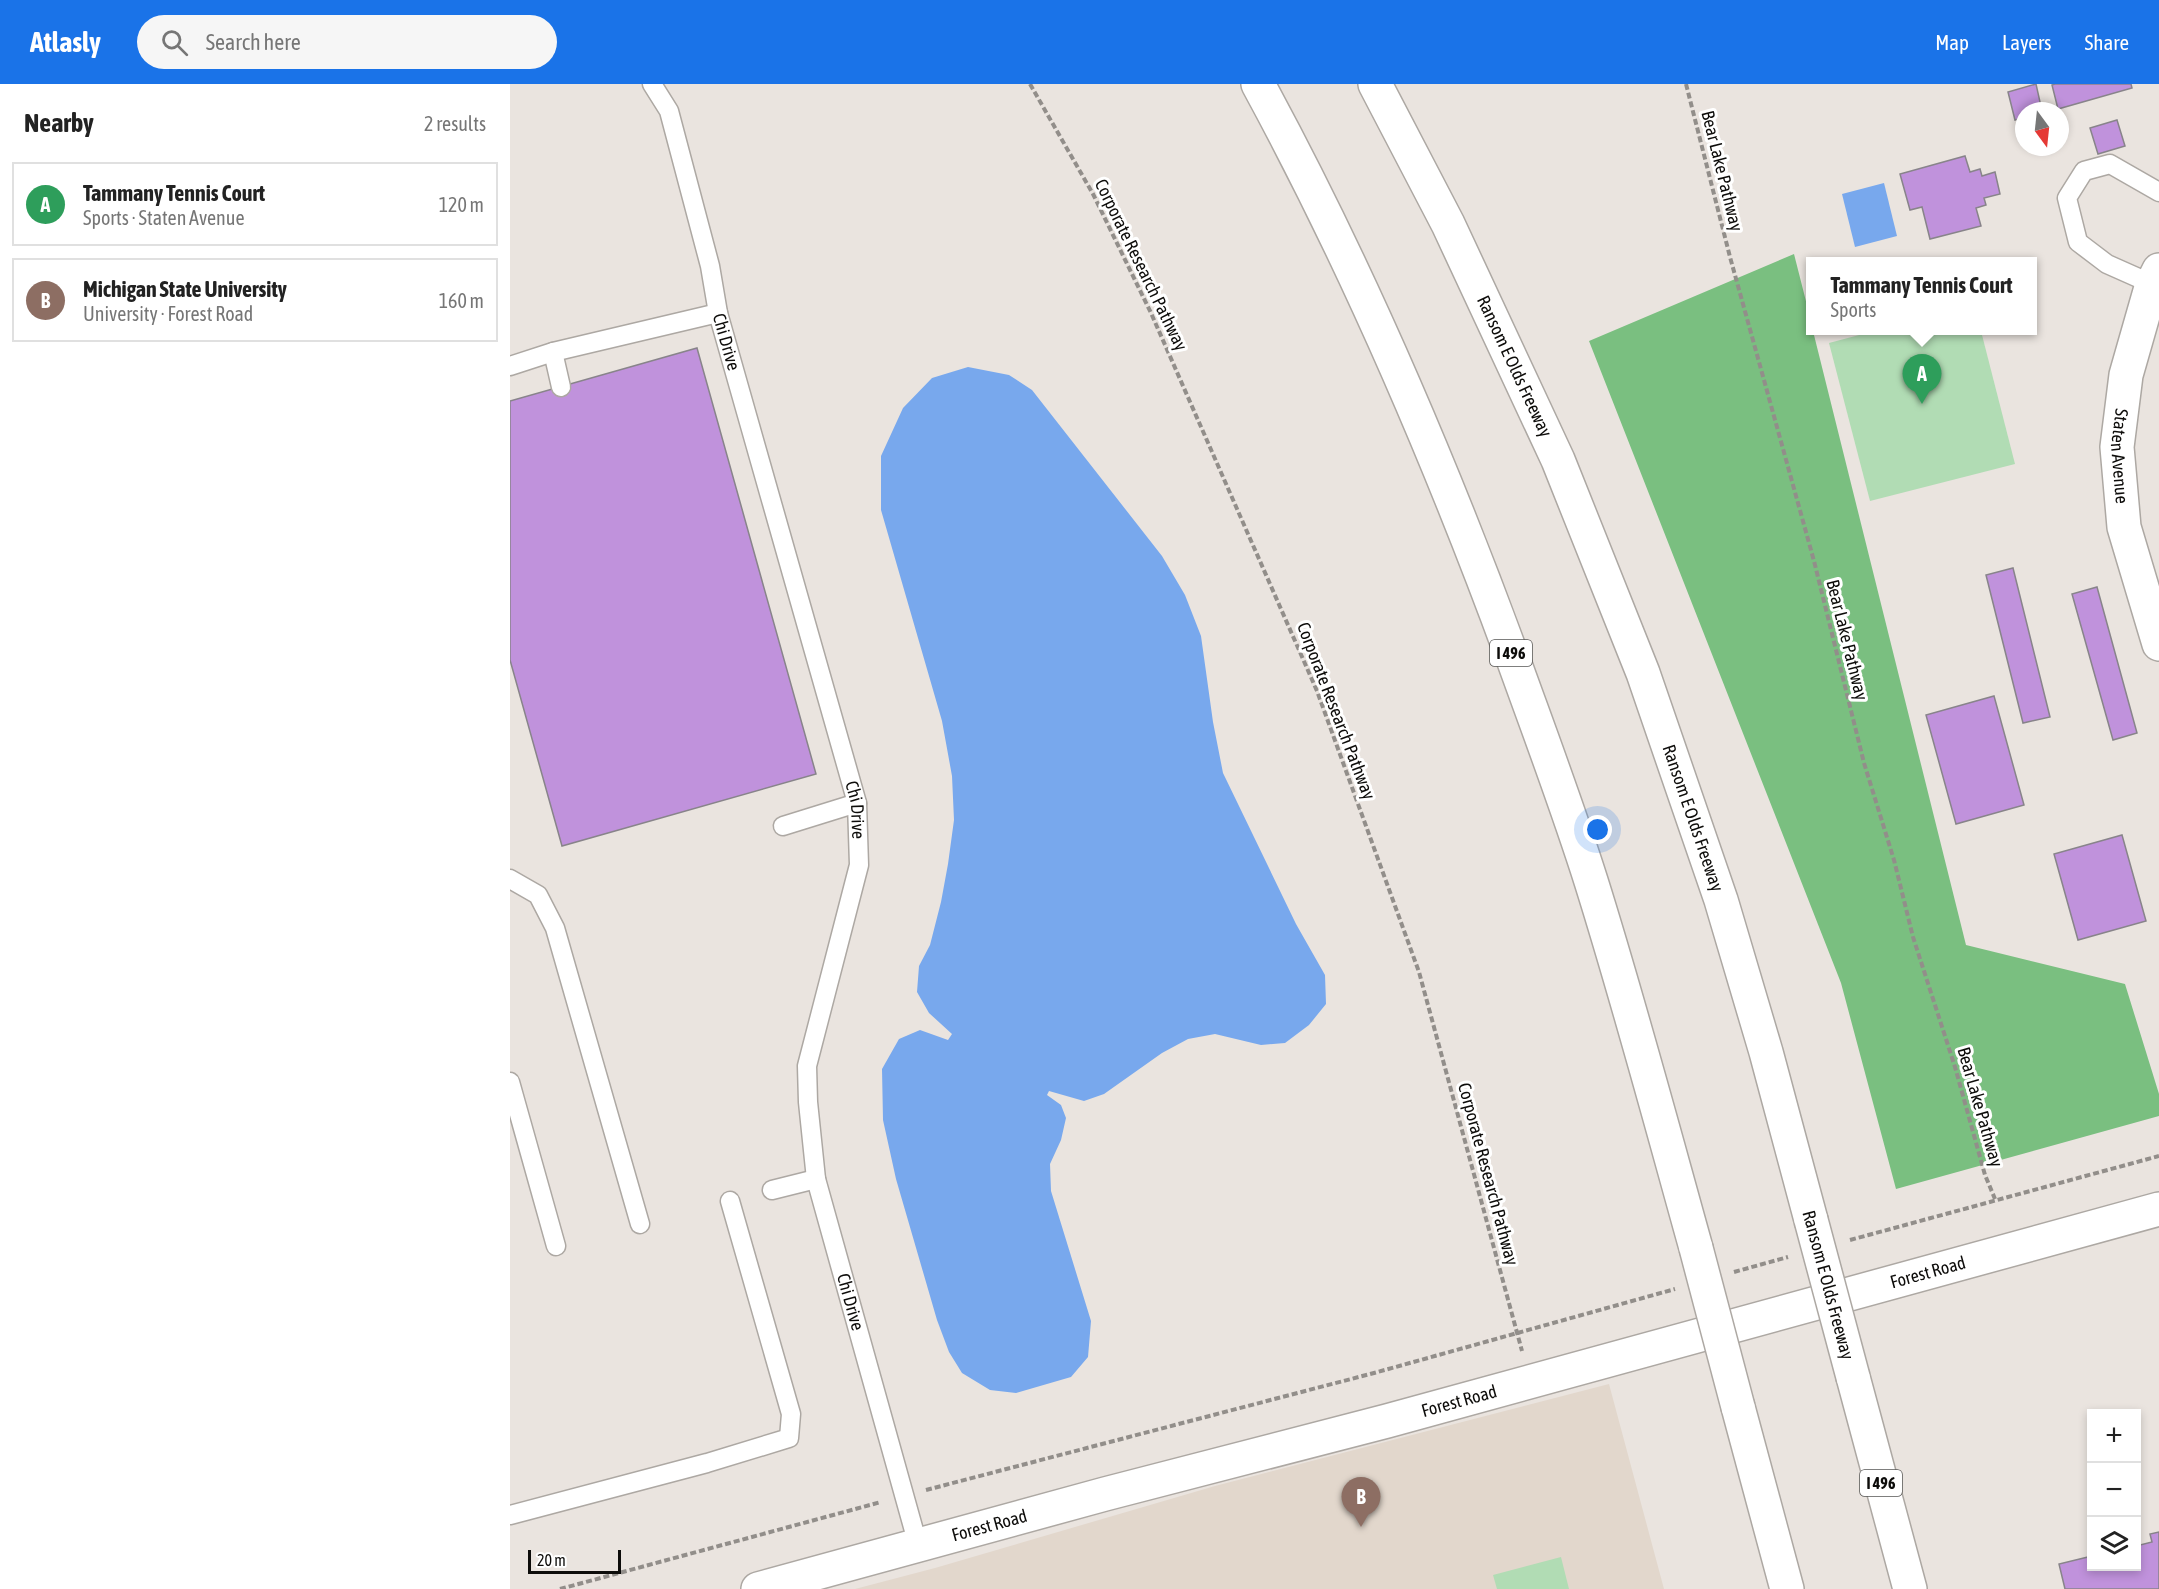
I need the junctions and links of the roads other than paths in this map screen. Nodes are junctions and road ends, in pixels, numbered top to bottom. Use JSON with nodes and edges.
{"nodes":[{"id":1,"x":652,"y":84,"type":"edge"},
{"id":2,"x":1258,"y":84,"type":"edge"},
{"id":3,"x":1375,"y":84,"type":"edge"},
{"id":4,"x":2159,"y":192,"type":"edge"},
{"id":5,"x":2155,"y":277,"type":"edge"},
{"id":6,"x":718,"y":313,"type":"junction"},
{"id":7,"x":553,"y":352,"type":"junction"},
{"id":8,"x":510,"y":366,"type":"edge"},
{"id":9,"x":561,"y":387,"type":"dead end"},
{"id":10,"x":2159,"y":644,"type":"edge"},
{"id":11,"x":857,"y":803,"type":"junction"},
{"id":12,"x":783,"y":826,"type":"dead end"},
{"id":13,"x":510,"y":879,"type":"edge"},
{"id":14,"x":510,"y":1082,"type":"edge"},
{"id":15,"x":816,"y":1179,"type":"junction"},
{"id":16,"x":772,"y":1190,"type":"dead end"},
{"id":17,"x":730,"y":1201,"type":"dead end"},
{"id":18,"x":2159,"y":1209,"type":"edge"},
{"id":19,"x":640,"y":1224,"type":"dead end"},
{"id":20,"x":556,"y":1246,"type":"dead end"},
{"id":21,"x":510,"y":1515,"type":"edge"},
{"id":22,"x":918,"y":1545,"type":"junction"},
{"id":23,"x":758,"y":1589,"type":"edge"},
{"id":24,"x":1787,"y":1589,"type":"edge"},
{"id":25,"x":1910,"y":1589,"type":"edge"}],
"edges":[{"from":1,"to":6,"type":"lane","name":"Chi Drive"},
{"from":2,"to":24,"type":"main road","number":"I 496","bridge":true},
{"from":3,"to":25,"type":"main road","name":"Ransom E Olds Freeway","number":"I 496","bridge":true},
{"from":4,"to":5,"type":"lane"},
{"from":5,"to":10,"type":"main road","name":"Staten Avenue"},
{"from":6,"to":7,"type":"lane"},
{"from":6,"to":11,"type":"lane","name":"Chi Drive"},
{"from":7,"to":8,"type":"lane"},
{"from":7,"to":9,"type":"lane"},
{"from":11,"to":12,"type":"lane"},
{"from":11,"to":15,"type":"lane","name":"Chi Drive"},
{"from":13,"to":19,"type":"lane"},
{"from":14,"to":20,"type":"lane"},
{"from":15,"to":16,"type":"lane"},
{"from":15,"to":22,"type":"lane","name":"Chi Drive"},
{"from":17,"to":21,"type":"lane"},
{"from":18,"to":22,"type":"main road","name":"Forest Road"},
{"from":22,"to":23,"type":"main road","name":"Forest Road"}]}
